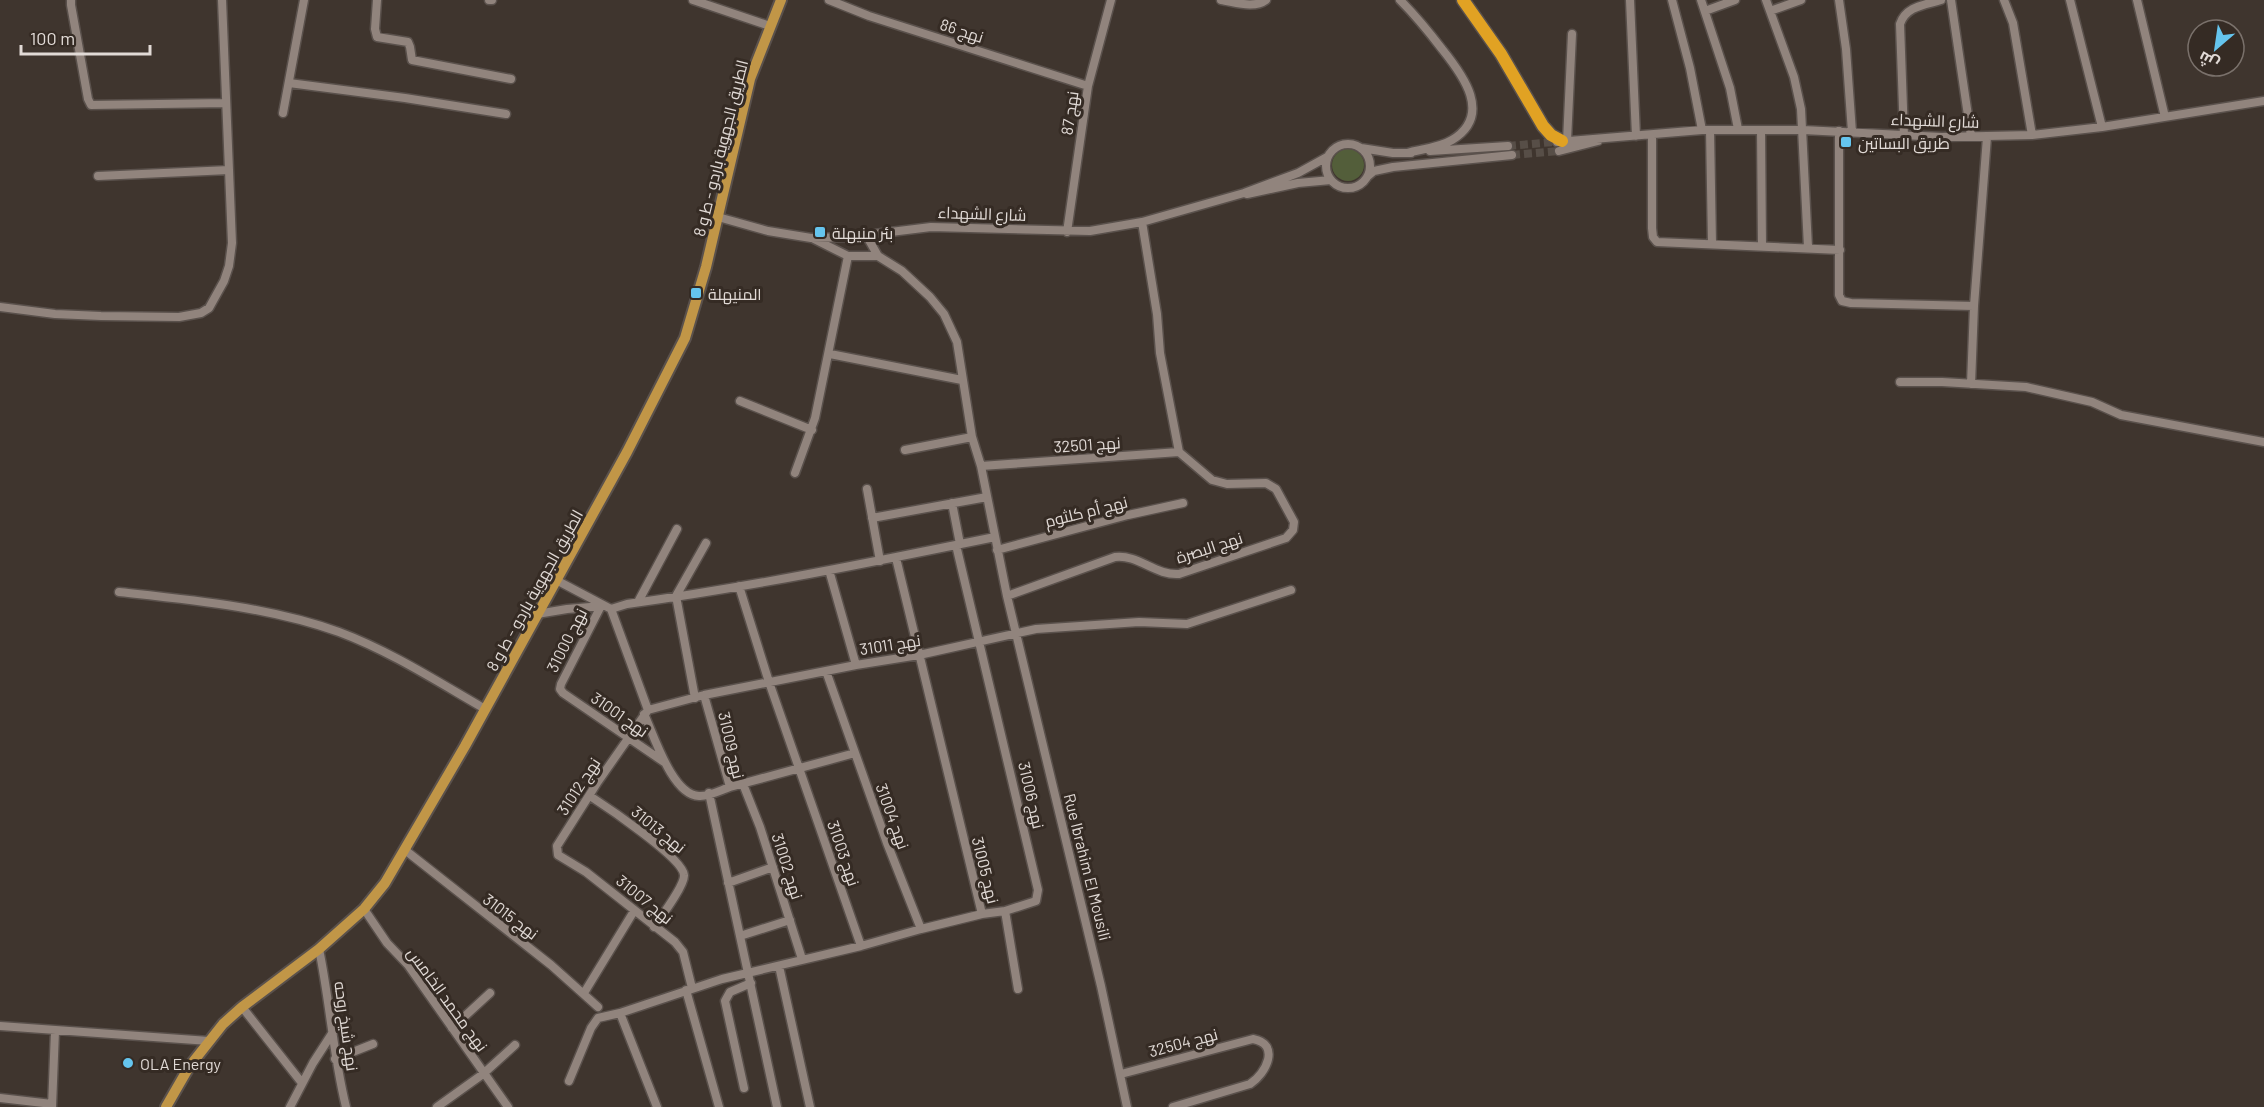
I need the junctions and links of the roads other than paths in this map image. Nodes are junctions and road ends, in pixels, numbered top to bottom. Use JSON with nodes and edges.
{"nodes":[{"id":1,"x":71,"y":0,"type":"edge"},
{"id":2,"x":222,"y":0,"type":"edge"},
{"id":3,"x":304,"y":0,"type":"edge"},
{"id":4,"x":377,"y":0,"type":"edge"},
{"id":5,"x":693,"y":0,"type":"edge"},
{"id":6,"x":781,"y":0,"type":"edge"},
{"id":7,"x":829,"y":0,"type":"edge"},
{"id":8,"x":1111,"y":0,"type":"edge"},
{"id":9,"x":1221,"y":0,"type":"edge"},
{"id":10,"x":1266,"y":0,"type":"edge"},
{"id":11,"x":1400,"y":0,"type":"edge"},
{"id":12,"x":1463,"y":0,"type":"edge"},
{"id":13,"x":1630,"y":0,"type":"edge"},
{"id":14,"x":1672,"y":0,"type":"edge"},
{"id":15,"x":1701,"y":0,"type":"edge"},
{"id":16,"x":1735,"y":0,"type":"edge"},
{"id":17,"x":1766,"y":0,"type":"edge"},
{"id":18,"x":1801,"y":0,"type":"edge"},
{"id":19,"x":1839,"y":0,"type":"edge"},
{"id":20,"x":1941,"y":0,"type":"edge"},
{"id":21,"x":1951,"y":0,"type":"edge"},
{"id":22,"x":2004,"y":0,"type":"edge"},
{"id":23,"x":2070,"y":0,"type":"edge"},
{"id":24,"x":2137,"y":0,"type":"edge"},
{"id":25,"x":1789,"y":2,"type":"edge"},
{"id":26,"x":1705,"y":11,"type":"junction"},
{"id":27,"x":1770,"y":11,"type":"junction"},
{"id":28,"x":770,"y":26,"type":"junction"},
{"id":29,"x":1572,"y":34,"type":"dead end"},
{"id":30,"x":510,"y":79,"type":"dead end"},
{"id":31,"x":289,"y":83,"type":"junction"},
{"id":32,"x":1088,"y":86,"type":"junction"},
{"id":33,"x":2264,"y":101,"type":"edge"},
{"id":34,"x":226,"y":103,"type":"junction"},
{"id":35,"x":283,"y":113,"type":"dead end"},
{"id":36,"x":506,"y":114,"type":"dead end"},
{"id":37,"x":2165,"y":117,"type":"junction"},
{"id":38,"x":2102,"y":127,"type":"junction"},
{"id":39,"x":1738,"y":129,"type":"junction"},
{"id":40,"x":1706,"y":130,"type":"junction"},
{"id":41,"x":1761,"y":130,"type":"junction"},
{"id":42,"x":1803,"y":130,"type":"junction"},
{"id":43,"x":1839,"y":131,"type":"junction"},
{"id":44,"x":1852,"y":132,"type":"junction"},
{"id":45,"x":1652,"y":135,"type":"junction"},
{"id":46,"x":1904,"y":135,"type":"junction"},
{"id":47,"x":2032,"y":135,"type":"junction"},
{"id":48,"x":1636,"y":136,"type":"junction"},
{"id":49,"x":1971,"y":136,"type":"junction"},
{"id":50,"x":1987,"y":137,"type":"junction"},
{"id":51,"x":1604,"y":139,"type":"junction"},
{"id":52,"x":1560,"y":144,"type":"junction"},
{"id":53,"x":1508,"y":146,"type":"tunnel mouth"},
{"id":54,"x":1361,"y":148,"type":"junction"},
{"id":55,"x":1407,"y":153,"type":"junction"},
{"id":56,"x":1512,"y":155,"type":"tunnel mouth"},
{"id":57,"x":1328,"y":158,"type":"junction"},
{"id":58,"x":229,"y":170,"type":"junction"},
{"id":59,"x":99,"y":176,"type":"dead end"},
{"id":60,"x":1368,"y":176,"type":"junction"},
{"id":61,"x":1331,"y":180,"type":"junction"},
{"id":62,"x":1244,"y":193,"type":"junction"},
{"id":63,"x":718,"y":217,"type":"junction"},
{"id":64,"x":1142,"y":222,"type":"junction"},
{"id":65,"x":1067,"y":232,"type":"junction"},
{"id":66,"x":869,"y":234,"type":"junction"},
{"id":67,"x":811,"y":238,"type":"junction"},
{"id":68,"x":1712,"y":244,"type":"junction"},
{"id":69,"x":1762,"y":246,"type":"junction"},
{"id":70,"x":1808,"y":247,"type":"junction"},
{"id":71,"x":1840,"y":250,"type":"junction"},
{"id":72,"x":848,"y":256,"type":"junction"},
{"id":73,"x":878,"y":256,"type":"junction"},
{"id":74,"x":1974,"y":306,"type":"junction"},
{"id":75,"x":0,"y":307,"type":"edge"},
{"id":76,"x":830,"y":354,"type":"junction"},
{"id":77,"x":962,"y":381,"type":"junction"},
{"id":78,"x":1900,"y":382,"type":"dead end"},
{"id":79,"x":1971,"y":384,"type":"junction"},
{"id":80,"x":740,"y":401,"type":"dead end"},
{"id":81,"x":812,"y":430,"type":"junction"},
{"id":82,"x":972,"y":438,"type":"junction"},
{"id":83,"x":2264,"y":442,"type":"edge"},
{"id":84,"x":905,"y":450,"type":"dead end"},
{"id":85,"x":1179,"y":452,"type":"junction"},
{"id":86,"x":981,"y":466,"type":"junction"},
{"id":87,"x":795,"y":473,"type":"dead end"},
{"id":88,"x":867,"y":489,"type":"dead end"},
{"id":89,"x":987,"y":497,"type":"junction"},
{"id":90,"x":952,"y":503,"type":"junction"},
{"id":91,"x":1183,"y":503,"type":"dead end"},
{"id":92,"x":872,"y":518,"type":"junction"},
{"id":93,"x":677,"y":529,"type":"dead end"},
{"id":94,"x":995,"y":537,"type":"junction"},
{"id":95,"x":706,"y":543,"type":"dead end"},
{"id":96,"x":958,"y":544,"type":"junction"},
{"id":97,"x":997,"y":550,"type":"junction"},
{"id":98,"x":896,"y":558,"type":"junction"},
{"id":99,"x":880,"y":561,"type":"junction"},
{"id":100,"x":829,"y":570,"type":"junction"},
{"id":101,"x":556,"y":580,"type":"junction"},
{"id":102,"x":739,"y":586,"type":"junction"},
{"id":103,"x":1291,"y":590,"type":"dead end"},
{"id":104,"x":119,"y":592,"type":"dead end"},
{"id":105,"x":676,"y":596,"type":"junction"},
{"id":106,"x":1007,"y":596,"type":"junction"},
{"id":107,"x":638,"y":602,"type":"junction"},
{"id":108,"x":607,"y":607,"type":"junction"},
{"id":109,"x":537,"y":614,"type":"junction"},
{"id":110,"x":1016,"y":634,"type":"junction"},
{"id":111,"x":979,"y":642,"type":"junction"},
{"id":112,"x":919,"y":655,"type":"junction"},
{"id":113,"x":856,"y":664,"type":"junction"},
{"id":114,"x":826,"y":671,"type":"junction"},
{"id":115,"x":769,"y":682,"type":"junction"},
{"id":116,"x":560,"y":689,"type":"joint"},
{"id":117,"x":705,"y":695,"type":"junction"},
{"id":118,"x":695,"y":698,"type":"junction"},
{"id":119,"x":484,"y":709,"type":"junction"},
{"id":120,"x":646,"y":712,"type":"junction"},
{"id":121,"x":627,"y":738,"type":"junction"},
{"id":122,"x":855,"y":753,"type":"junction"},
{"id":123,"x":664,"y":762,"type":"junction"},
{"id":124,"x":800,"y":769,"type":"junction"},
{"id":125,"x":743,"y":784,"type":"junction"},
{"id":126,"x":730,"y":787,"type":"junction"},
{"id":127,"x":709,"y":793,"type":"junction"},
{"id":128,"x":590,"y":796,"type":"junction"},
{"id":129,"x":405,"y":850,"type":"junction"},
{"id":130,"x":556,"y":851,"type":"joint"},
{"id":131,"x":773,"y":867,"type":"junction"},
{"id":132,"x":728,"y":883,"type":"junction"},
{"id":133,"x":364,"y":909,"type":"junction"},
{"id":134,"x":634,"y":911,"type":"junction"},
{"id":135,"x":1005,"y":911,"type":"junction"},
{"id":136,"x":982,"y":914,"type":"junction"},
{"id":137,"x":790,"y":920,"type":"junction"},
{"id":138,"x":654,"y":927,"type":"junction"},
{"id":139,"x":921,"y":929,"type":"junction"},
{"id":140,"x":740,"y":936,"type":"junction"},
{"id":141,"x":861,"y":946,"type":"junction"},
{"id":142,"x":319,"y":949,"type":"junction"},
{"id":143,"x":802,"y":959,"type":"junction"},
{"id":144,"x":779,"y":966,"type":"junction"},
{"id":145,"x":749,"y":973,"type":"junction"},
{"id":146,"x":751,"y":983,"type":"junction"},
{"id":147,"x":689,"y":989,"type":"junction"},
{"id":148,"x":1018,"y":989,"type":"dead end"},
{"id":149,"x":490,"y":993,"type":"dead end"},
{"id":150,"x":584,"y":993,"type":"junction"},
{"id":151,"x":242,"y":1006,"type":"junction"},
{"id":152,"x":598,"y":1007,"type":"dead end"},
{"id":153,"x":620,"y":1013,"type":"junction"},
{"id":154,"x":0,"y":1026,"type":"edge"},
{"id":155,"x":452,"y":1028,"type":"junction"},
{"id":156,"x":55,"y":1031,"type":"junction"},
{"id":157,"x":333,"y":1032,"type":"junction"},
{"id":158,"x":209,"y":1041,"type":"junction"},
{"id":159,"x":373,"y":1044,"type":"dead end"},
{"id":160,"x":514,"y":1046,"type":"dead end"},
{"id":161,"x":335,"y":1059,"type":"junction"},
{"id":162,"x":483,"y":1074,"type":"junction"},
{"id":163,"x":1121,"y":1074,"type":"junction"},
{"id":164,"x":299,"y":1079,"type":"junction"},
{"id":165,"x":569,"y":1081,"type":"dead end"},
{"id":166,"x":744,"y":1088,"type":"dead end"},
{"id":167,"x":0,"y":1098,"type":"edge"},
{"id":168,"x":52,"y":1106,"type":"edge"},
{"id":169,"x":440,"y":1106,"type":"edge"},
{"id":170,"x":166,"y":1107,"type":"edge"},
{"id":171,"x":290,"y":1107,"type":"edge"},
{"id":172,"x":346,"y":1107,"type":"edge"},
{"id":173,"x":508,"y":1107,"type":"edge"},
{"id":174,"x":657,"y":1107,"type":"edge"},
{"id":175,"x":719,"y":1107,"type":"edge"},
{"id":176,"x":777,"y":1107,"type":"edge"},
{"id":177,"x":810,"y":1107,"type":"edge"},
{"id":178,"x":1127,"y":1107,"type":"edge"},
{"id":179,"x":1173,"y":1107,"type":"edge"}],
"edges":[{"from":1,"to":34,"type":"street"},
{"from":2,"to":34,"type":"street"},
{"from":3,"to":31,"type":"street"},
{"from":4,"to":30,"type":"street"},
{"from":5,"to":28,"type":"street"},
{"from":6,"to":28,"type":"main road","name":"الطريق الجهوية باردو - ط و 8"},
{"from":7,"to":32,"type":"street","name":"نهج 86"},
{"from":8,"to":32,"type":"street","name":"نهج 87"},
{"from":9,"to":10,"type":"street"},
{"from":11,"to":55,"type":"street"},
{"from":12,"to":52,"type":"highway"},
{"from":13,"to":48,"type":"street"},
{"from":14,"to":40,"type":"street"},
{"from":15,"to":26,"type":"street"},
{"from":16,"to":26,"type":"street"},
{"from":17,"to":27,"type":"street"},
{"from":18,"to":25,"type":"street"},
{"from":19,"to":44,"type":"street"},
{"from":20,"to":46,"type":"street"},
{"from":21,"to":49,"type":"street"},
{"from":22,"to":47,"type":"street"},
{"from":23,"to":38,"type":"street"},
{"from":24,"to":37,"type":"street"},
{"from":25,"to":27,"type":"street"},
{"from":26,"to":39,"type":"street"},
{"from":27,"to":42,"type":"street"},
{"from":28,"to":63,"type":"main road","name":"الطريق الجهوية باردو - ط و 8"},
{"from":29,"to":52,"type":"street"},
{"from":31,"to":35,"type":"street"},
{"from":31,"to":36,"type":"street"},
{"from":32,"to":65,"type":"street","name":"نهج 87"},
{"from":33,"to":37,"type":"street","name":"شارع الشهداء"},
{"from":34,"to":58,"type":"street"},
{"from":37,"to":38,"type":"street","name":"شارع الشهداء"},
{"from":38,"to":47,"type":"street","name":"شارع الشهداء"},
{"from":39,"to":40,"type":"street","name":"شارع الشهداء"},
{"from":39,"to":41,"type":"street","name":"شارع الشهداء"},
{"from":40,"to":45,"type":"street","name":"شارع الشهداء"},
{"from":40,"to":68,"type":"street"},
{"from":41,"to":42,"type":"street","name":"شارع الشهداء"},
{"from":41,"to":69,"type":"street"},
{"from":42,"to":43,"type":"street","name":"شارع الشهداء"},
{"from":42,"to":70,"type":"street"},
{"from":43,"to":44,"type":"street","name":"شارع الشهداء"},
{"from":43,"to":71,"type":"street"},
{"from":44,"to":46,"type":"street","name":"شارع الشهداء"},
{"from":45,"to":48,"type":"street","name":"شارع الشهداء"},
{"from":45,"to":68,"type":"street"},
{"from":46,"to":49,"type":"street","name":"شارع الشهداء"},
{"from":47,"to":50,"type":"street","name":"شارع الشهداء"},
{"from":48,"to":51,"type":"street","name":"شارع الشهداء"},
{"from":49,"to":50,"type":"street","name":"شارع الشهداء"},
{"from":50,"to":74,"type":"street"},
{"from":51,"to":52,"type":"street"},
{"from":51,"to":52,"type":"street"},
{"from":53,"to":55,"type":"street"},
{"from":54,"to":55,"type":"street"},
{"from":54,"to":57,"type":"street"},
{"from":54,"to":60,"type":"street"},
{"from":56,"to":60,"type":"street"},
{"from":57,"to":61,"type":"street"},
{"from":57,"to":62,"type":"street"},
{"from":58,"to":59,"type":"street"},
{"from":58,"to":75,"type":"street"},
{"from":60,"to":61,"type":"street"},
{"from":61,"to":62,"type":"street"},
{"from":62,"to":64,"type":"street","name":"شارع الشهداء"},
{"from":63,"to":67,"type":"street","name":"شارع الشهداء"},
{"from":63,"to":101,"type":"main road","name":"الطريق الجهوية باردو - ط و 8"},
{"from":64,"to":65,"type":"street","name":"شارع الشهداء"},
{"from":64,"to":85,"type":"street"},
{"from":65,"to":66,"type":"street","name":"شارع الشهداء"},
{"from":66,"to":67,"type":"street","name":"شارع الشهداء"},
{"from":66,"to":73,"type":"street"},
{"from":67,"to":72,"type":"street"},
{"from":68,"to":69,"type":"street"},
{"from":69,"to":70,"type":"street"},
{"from":70,"to":71,"type":"street"},
{"from":71,"to":74,"type":"street"},
{"from":72,"to":73,"type":"street"},
{"from":72,"to":76,"type":"street"},
{"from":73,"to":77,"type":"street","name":"Rue Ibrahim El Mousili"},
{"from":74,"to":79,"type":"street"},
{"from":76,"to":77,"type":"street"},
{"from":76,"to":81,"type":"street"},
{"from":77,"to":82,"type":"street","name":"Rue Ibrahim El Mousili"},
{"from":78,"to":79,"type":"street"},
{"from":79,"to":83,"type":"street"},
{"from":80,"to":81,"type":"street"},
{"from":81,"to":87,"type":"street"},
{"from":82,"to":84,"type":"street"},
{"from":82,"to":86,"type":"street","name":"Rue Ibrahim El Mousili"},
{"from":85,"to":86,"type":"street","name":"نهج 32501"},
{"from":85,"to":106,"type":"street","name":"نهج البصرة"},
{"from":86,"to":89,"type":"street","name":"Rue Ibrahim El Mousili"},
{"from":88,"to":92,"type":"street"},
{"from":89,"to":90,"type":"street"},
{"from":89,"to":94,"type":"street","name":"Rue Ibrahim El Mousili"},
{"from":90,"to":92,"type":"street"},
{"from":90,"to":96,"type":"street"},
{"from":91,"to":97,"type":"street","name":"نهج أم كلثوم"},
{"from":92,"to":99,"type":"street"},
{"from":93,"to":107,"type":"street"},
{"from":94,"to":96,"type":"street"},
{"from":94,"to":97,"type":"street","name":"Rue Ibrahim El Mousili"},
{"from":95,"to":105,"type":"street"},
{"from":96,"to":98,"type":"street"},
{"from":96,"to":111,"type":"street"},
{"from":97,"to":106,"type":"street","name":"Rue Ibrahim El Mousili"},
{"from":98,"to":99,"type":"street"},
{"from":98,"to":112,"type":"street","name":"نهج 31005"},
{"from":99,"to":100,"type":"street"},
{"from":100,"to":102,"type":"street"},
{"from":100,"to":113,"type":"street"},
{"from":101,"to":108,"type":"street"},
{"from":101,"to":109,"type":"main road","name":"الطريق الجهوية باردو - ط و 8"},
{"from":102,"to":105,"type":"street"},
{"from":102,"to":115,"type":"street","name":"نهج 31003"},
{"from":103,"to":110,"type":"street","name":"نهج 31011"},
{"from":104,"to":119,"type":"street"},
{"from":105,"to":107,"type":"street"},
{"from":105,"to":118,"type":"street"},
{"from":106,"to":110,"type":"street","name":"Rue Ibrahim El Mousili"},
{"from":107,"to":108,"type":"street"},
{"from":108,"to":109,"type":"street"},
{"from":108,"to":116,"type":"street","name":"نهج 31000"},
{"from":108,"to":120,"type":"street"},
{"from":109,"to":119,"type":"main road","name":"الطريق الجهوية باردو - ط و 8"},
{"from":110,"to":111,"type":"street","name":"نهج 31011"},
{"from":110,"to":163,"type":"street","name":"Rue Ibrahim El Mousili"},
{"from":111,"to":112,"type":"street","name":"نهج 31011"},
{"from":111,"to":135,"type":"street","name":"نهج 31006"},
{"from":112,"to":113,"type":"street","name":"نهج 31011"},
{"from":112,"to":136,"type":"street","name":"نهج 31005"},
{"from":113,"to":114,"type":"street","name":"نهج 31011"},
{"from":114,"to":115,"type":"street","name":"نهج 31011"},
{"from":114,"to":122,"type":"street","name":"نهج 31004"},
{"from":115,"to":117,"type":"street","name":"نهج 31009"},
{"from":115,"to":124,"type":"street","name":"نهج 31003"},
{"from":116,"to":121,"type":"street","name":"نهج 31001"},
{"from":117,"to":118,"type":"street"},
{"from":117,"to":126,"type":"street","name":"نهج 31009"},
{"from":118,"to":120,"type":"street"},
{"from":119,"to":129,"type":"main road","name":"الطريق الجهوية باردو - ط و 8"},
{"from":120,"to":121,"type":"street","name":"نهج 31012"},
{"from":120,"to":123,"type":"street"},
{"from":121,"to":123,"type":"street","name":"نهج 31001"},
{"from":121,"to":128,"type":"street","name":"نهج 31012"},
{"from":122,"to":124,"type":"street"},
{"from":122,"to":139,"type":"street","name":"نهج 31004"},
{"from":123,"to":127,"type":"street","name":"نهج 31009"},
{"from":124,"to":125,"type":"street"},
{"from":124,"to":141,"type":"street","name":"نهج 31003"},
{"from":125,"to":126,"type":"street"},
{"from":125,"to":131,"type":"street","name":"نهج 31002"},
{"from":126,"to":127,"type":"street","name":"نهج 31009"},
{"from":127,"to":132,"type":"street"},
{"from":128,"to":130,"type":"street","name":"نهج 31012"},
{"from":128,"to":138,"type":"street","name":"نهج 31013"},
{"from":129,"to":133,"type":"main road","name":"الطريق الجهوية باردو - ط و 8"},
{"from":129,"to":150,"type":"street","name":"نهج 31015"},
{"from":130,"to":134,"type":"street","name":"نهج 31007"},
{"from":131,"to":132,"type":"street"},
{"from":131,"to":137,"type":"street","name":"نهج 31002"},
{"from":132,"to":140,"type":"street"},
{"from":133,"to":142,"type":"main road","name":"الطريق الجهوية باردو - ط و 8"},
{"from":133,"to":155,"type":"street","name":"نهج محمد الخامس"},
{"from":134,"to":138,"type":"street","name":"نهج 31007"},
{"from":134,"to":150,"type":"street"},
{"from":135,"to":136,"type":"street","name":"نهج 31006"},
{"from":135,"to":148,"type":"street"},
{"from":136,"to":139,"type":"street","name":"نهج 31005"},
{"from":137,"to":140,"type":"street"},
{"from":137,"to":143,"type":"street","name":"نهج 31002"},
{"from":138,"to":147,"type":"street","name":"نهج 31007"},
{"from":139,"to":141,"type":"street","name":"نهج 31005"},
{"from":140,"to":145,"type":"street"},
{"from":141,"to":143,"type":"street"},
{"from":142,"to":151,"type":"main road","name":"الطريق الجهوية باردو - ط و 8"},
{"from":142,"to":157,"type":"street","name":"نهج شيخ روحه"},
{"from":143,"to":144,"type":"street"},
{"from":144,"to":145,"type":"street"},
{"from":144,"to":177,"type":"street"},
{"from":145,"to":146,"type":"street"},
{"from":145,"to":147,"type":"street"},
{"from":146,"to":166,"type":"street"},
{"from":146,"to":176,"type":"street"},
{"from":147,"to":153,"type":"street"},
{"from":147,"to":175,"type":"street","name":"نهج 31007"},
{"from":149,"to":155,"type":"street"},
{"from":150,"to":152,"type":"street","name":"نهج 31015"},
{"from":151,"to":158,"type":"main road","name":"الطريق الجهوية باردو - ط و 8"},
{"from":151,"to":164,"type":"street"},
{"from":153,"to":165,"type":"street"},
{"from":153,"to":174,"type":"street"},
{"from":154,"to":156,"type":"street"},
{"from":155,"to":162,"type":"street","name":"نهج محمد الخامس"},
{"from":156,"to":158,"type":"street"},
{"from":156,"to":168,"type":"street"},
{"from":157,"to":161,"type":"street","name":"نهج شيخ روحه"},
{"from":157,"to":164,"type":"street"},
{"from":158,"to":170,"type":"main road","name":"الطريق الجهوية باردو - ط و 8"},
{"from":159,"to":161,"type":"street"},
{"from":160,"to":162,"type":"street"},
{"from":161,"to":172,"type":"street","name":"نهج شيخ روحه"},
{"from":162,"to":169,"type":"street"},
{"from":162,"to":173,"type":"street","name":"نهج محمد الخامس"},
{"from":163,"to":178,"type":"street","name":"Rue Ibrahim El Mousili"},
{"from":163,"to":179,"type":"street","name":"نهج 32504"},
{"from":164,"to":171,"type":"street"},
{"from":167,"to":168,"type":"street"}]}
